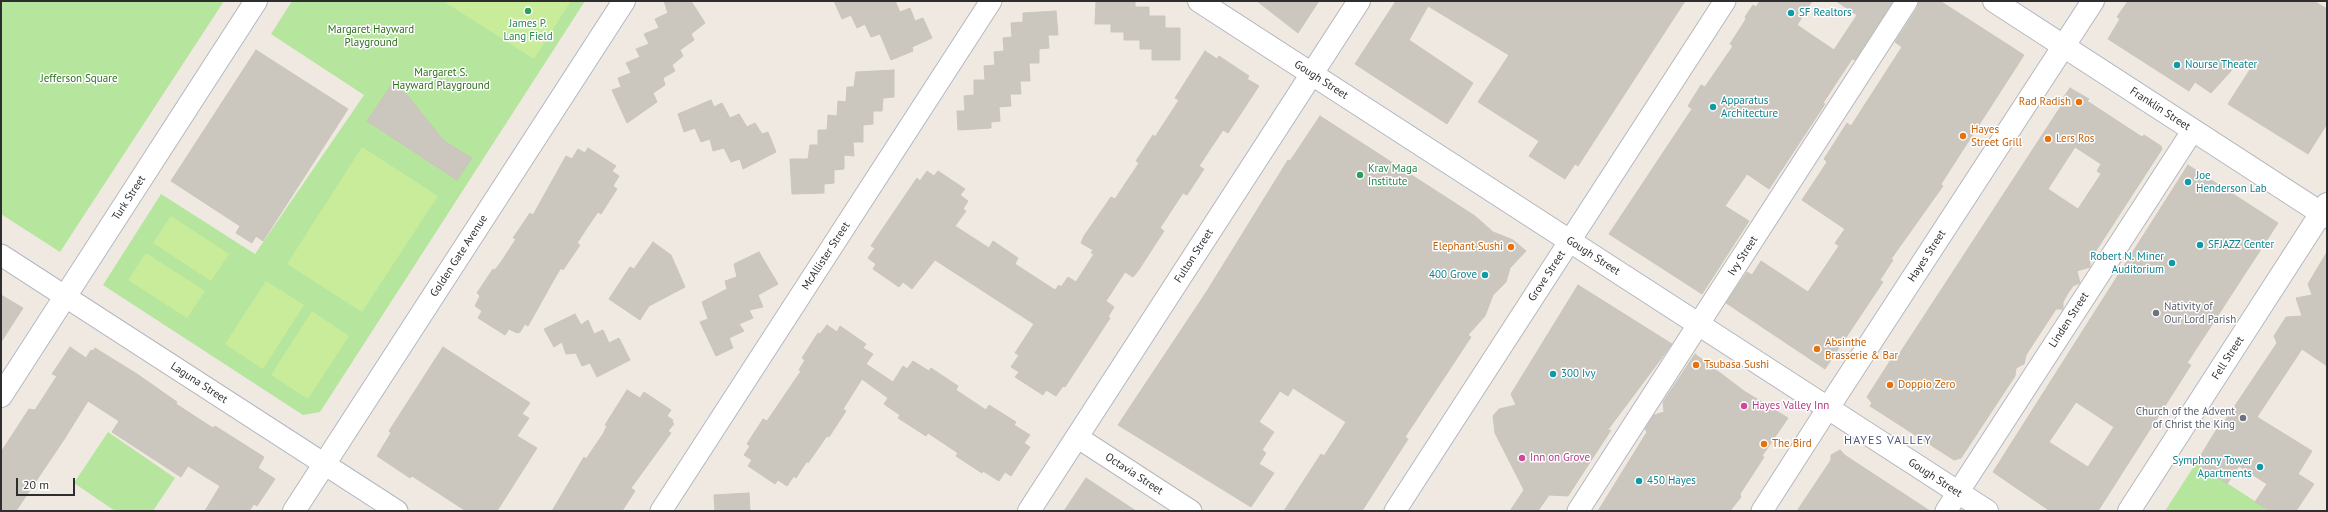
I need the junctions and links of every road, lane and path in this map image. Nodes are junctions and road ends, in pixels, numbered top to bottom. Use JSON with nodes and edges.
{"nodes":[{"id":1,"x":256,"y":1,"type":"edge"},
{"id":2,"x":624,"y":1,"type":"edge"},
{"id":3,"x":991,"y":1,"type":"edge"},
{"id":4,"x":1199,"y":1,"type":"edge"},
{"id":5,"x":1359,"y":1,"type":"edge"},
{"id":6,"x":1725,"y":1,"type":"edge"},
{"id":7,"x":1907,"y":1,"type":"edge"},
{"id":8,"x":1994,"y":1,"type":"edge"},
{"id":9,"x":2093,"y":1,"type":"edge"},
{"id":10,"x":2064,"y":47,"type":"junction"},
{"id":11,"x":1312,"y":74,"type":"junction"},
{"id":12,"x":2193,"y":130,"type":"junction"},
{"id":13,"x":2325,"y":212,"type":"edge"},
{"id":14,"x":1570,"y":241,"type":"junction"},
{"id":15,"x":1,"y":255,"type":"edge"},
{"id":16,"x":65,"y":296,"type":"junction"},
{"id":17,"x":1699,"y":325,"type":"junction"},
{"id":18,"x":1,"y":396,"type":"edge"},
{"id":19,"x":1828,"y":408,"type":"junction"},
{"id":20,"x":1077,"y":437,"type":"junction"},
{"id":21,"x":324,"y":464,"type":"junction"},
{"id":22,"x":1958,"y":492,"type":"junction"},
{"id":23,"x":294,"y":511,"type":"edge"},
{"id":24,"x":397,"y":511,"type":"edge"},
{"id":25,"x":662,"y":511,"type":"edge"},
{"id":26,"x":1029,"y":511,"type":"edge"},
{"id":27,"x":1192,"y":511,"type":"edge"},
{"id":28,"x":1395,"y":511,"type":"edge"},
{"id":29,"x":1578,"y":511,"type":"edge"},
{"id":30,"x":1762,"y":511,"type":"edge"},
{"id":31,"x":1946,"y":511,"type":"edge"},
{"id":32,"x":1987,"y":511,"type":"edge"},
{"id":33,"x":2129,"y":511,"type":"edge"}],
"edges":[{"from":1,"to":16,"type":"main road","name":"Turk Street"},
{"from":2,"to":21,"type":"main road","name":"Golden Gate Avenue"},
{"from":3,"to":25,"type":"street","name":"McAllister Street"},
{"from":4,"to":11,"type":"main road","name":"Gough Street"},
{"from":5,"to":11,"type":"main road","name":"Fulton Street"},
{"from":6,"to":14,"type":"street","name":"Grove Street"},
{"from":7,"to":17,"type":"street","name":"Ivy Street"},
{"from":8,"to":10,"type":"main road","name":"Franklin Street"},
{"from":9,"to":10,"type":"main road","name":"Hayes Street"},
{"from":10,"to":12,"type":"main road","name":"Franklin Street"},
{"from":10,"to":19,"type":"main road","name":"Hayes Street"},
{"from":11,"to":14,"type":"main road","name":"Gough Street"},
{"from":11,"to":20,"type":"main road","name":"Fulton Street"},
{"from":12,"to":13,"type":"main road","name":"Franklin Street"},
{"from":12,"to":22,"type":"street","name":"Linden Street"},
{"from":13,"to":33,"type":"main road","name":"Fell Street"},
{"from":14,"to":17,"type":"main road","name":"Gough Street"},
{"from":14,"to":28,"type":"street","name":"Grove Street"},
{"from":15,"to":16,"type":"street","name":"Laguna Street"},
{"from":16,"to":18,"type":"main road","name":"Turk Street"},
{"from":16,"to":21,"type":"street","name":"Laguna Street"},
{"from":17,"to":19,"type":"main road","name":"Gough Street"},
{"from":17,"to":29,"type":"street","name":"Ivy Street"},
{"from":19,"to":22,"type":"main road","name":"Gough Street"},
{"from":19,"to":30,"type":"street","name":"Hayes Street"},
{"from":20,"to":26,"type":"main road","name":"Fulton Street"},
{"from":20,"to":27,"type":"street","name":"Octavia Street"},
{"from":21,"to":23,"type":"main road","name":"Golden Gate Avenue"},
{"from":21,"to":24,"type":"street","name":"Laguna Street"},
{"from":22,"to":31,"type":"street","name":"Linden Street"},
{"from":22,"to":32,"type":"main road","name":"Gough Street"}]}
